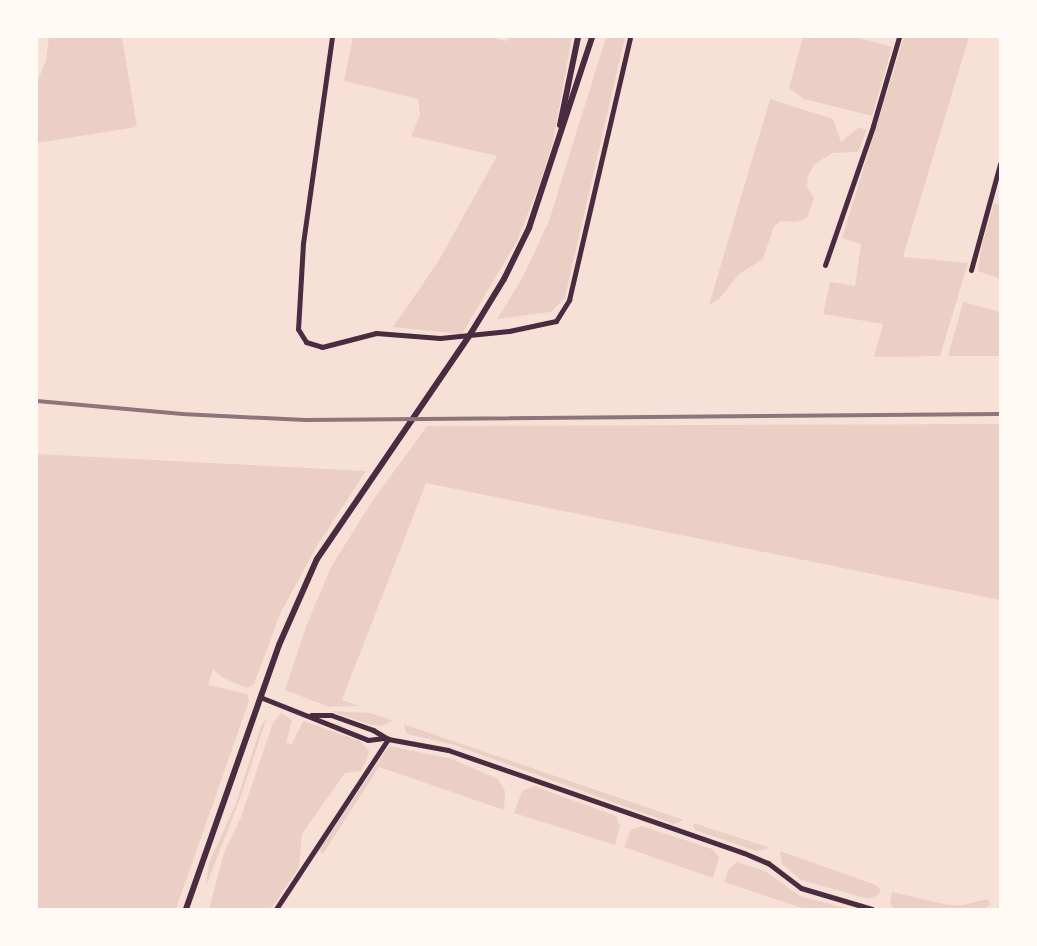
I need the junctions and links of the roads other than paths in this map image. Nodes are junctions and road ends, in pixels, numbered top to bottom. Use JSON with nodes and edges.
{"nodes":[{"id":1,"x":332,"y":37,"type":"edge"},
{"id":2,"x":578,"y":37,"type":"edge"},
{"id":3,"x":592,"y":37,"type":"edge"},
{"id":4,"x":630,"y":37,"type":"edge"},
{"id":5,"x":899,"y":37,"type":"edge"},
{"id":6,"x":554,"y":154,"type":"junction"},
{"id":7,"x":1000,"y":164,"type":"edge"},
{"id":8,"x":825,"y":265,"type":"dead end"},
{"id":9,"x":971,"y":270,"type":"dead end"},
{"id":10,"x":260,"y":697,"type":"junction"},
{"id":11,"x":311,"y":715,"type":"junction"},
{"id":12,"x":386,"y":738,"type":"junction"},
{"id":13,"x":186,"y":909,"type":"edge"},
{"id":14,"x":276,"y":909,"type":"edge"},
{"id":15,"x":872,"y":909,"type":"edge"}],
"edges":[{"from":1,"to":4,"type":"street"},
{"from":2,"to":6,"type":"street"},
{"from":3,"to":6,"type":"street"},
{"from":5,"to":8,"type":"street"},
{"from":6,"to":10,"type":"street"},
{"from":7,"to":9,"type":"street"},
{"from":10,"to":11,"type":"street"},
{"from":10,"to":13,"type":"street"},
{"from":11,"to":12,"type":"street"},
{"from":11,"to":12,"type":"street"},
{"from":12,"to":14,"type":"street"},
{"from":12,"to":15,"type":"street"}]}
